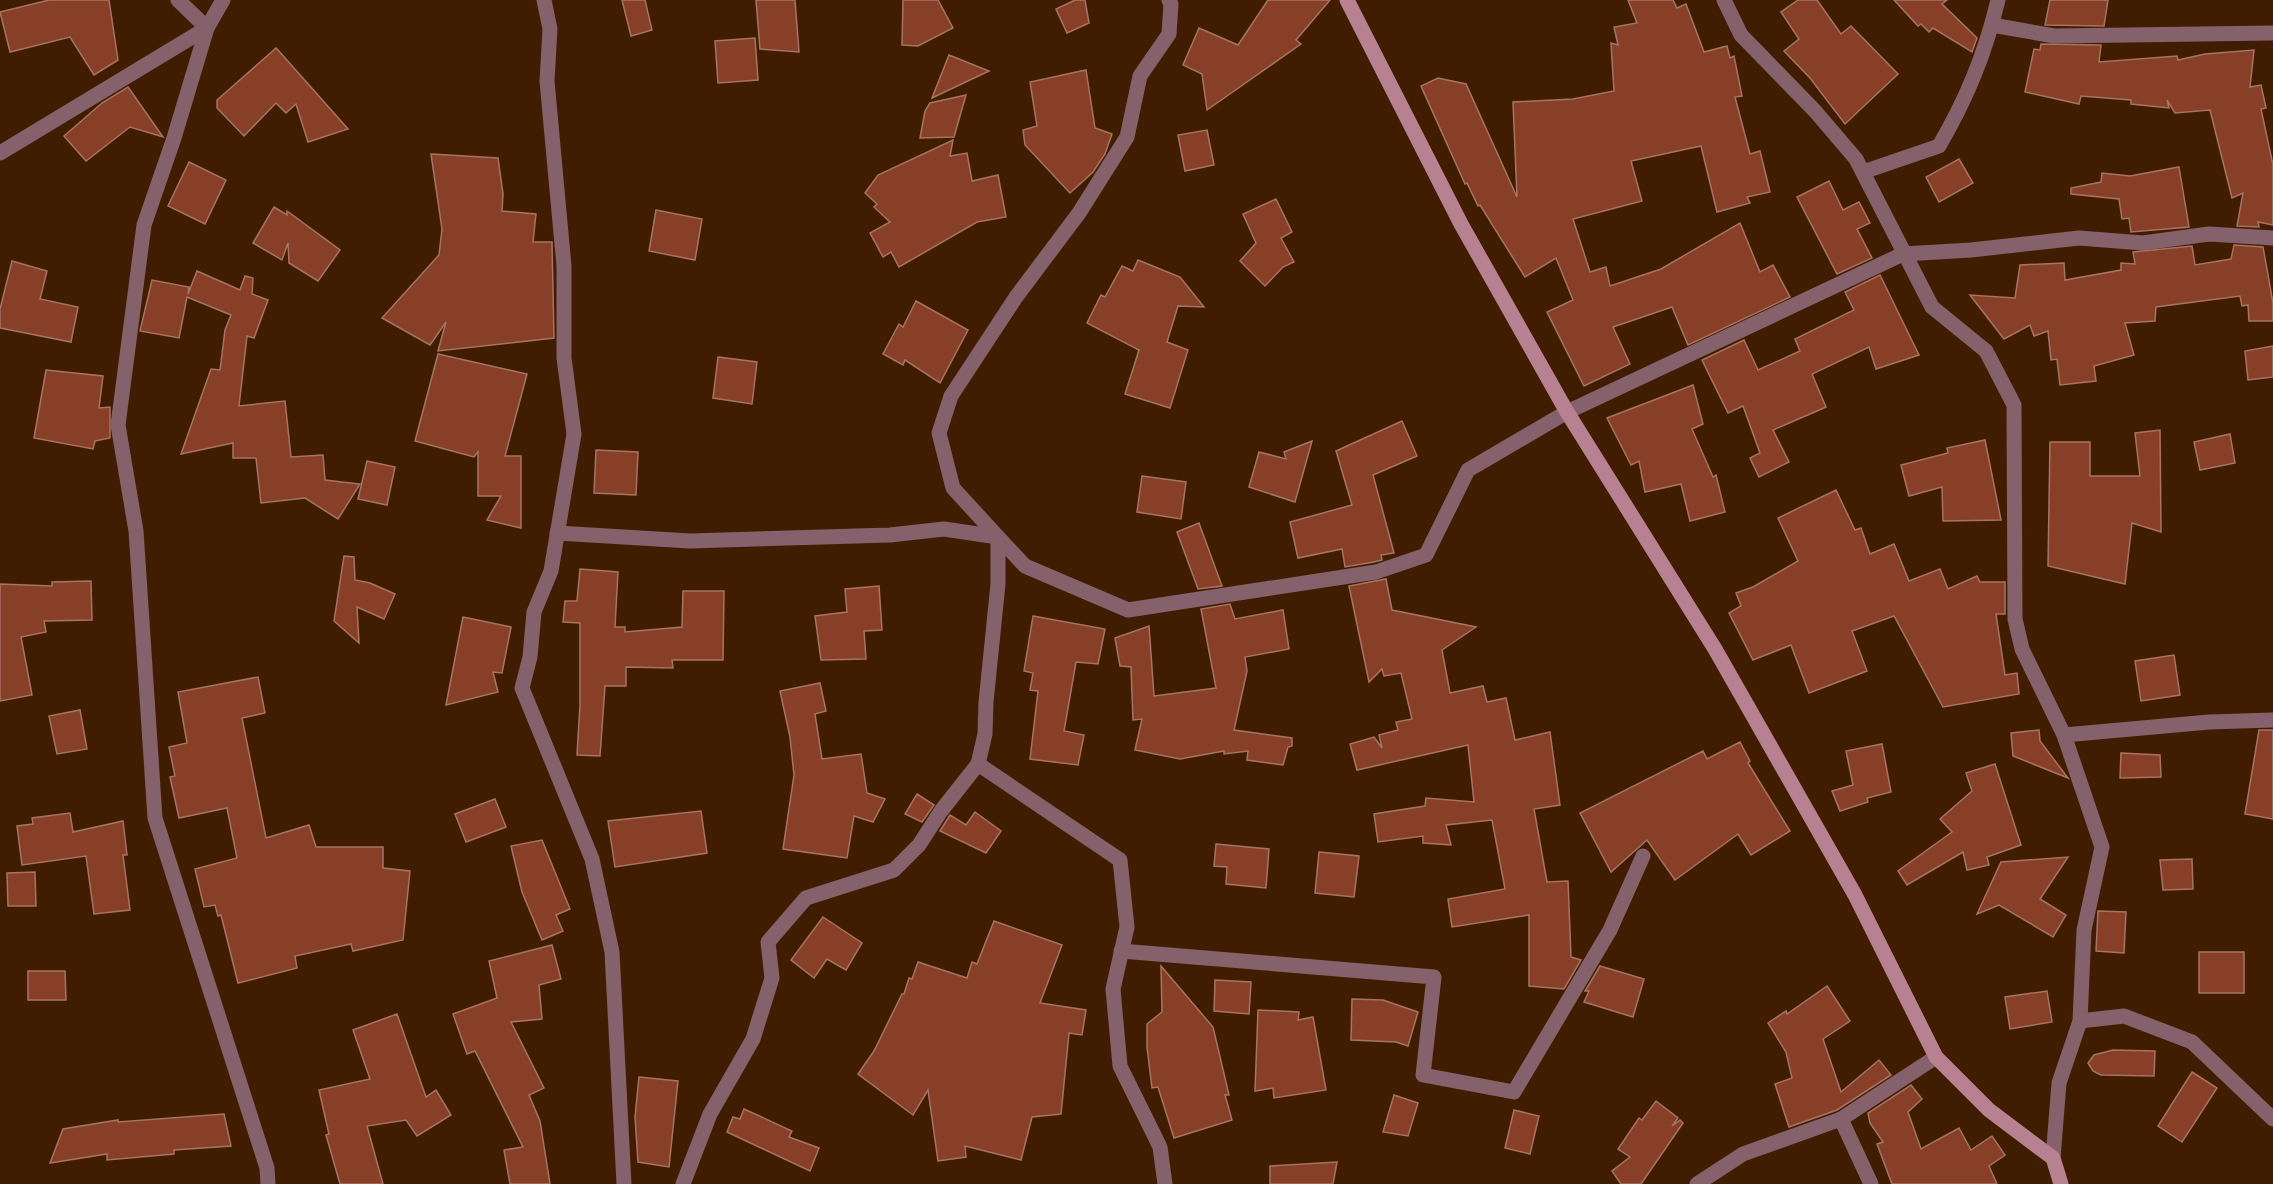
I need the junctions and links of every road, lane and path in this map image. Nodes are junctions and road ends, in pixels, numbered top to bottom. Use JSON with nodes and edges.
{"nodes":[{"id":1,"x":178,"y":0,"type":"edge"},
{"id":2,"x":223,"y":0,"type":"edge"},
{"id":3,"x":544,"y":0,"type":"edge"},
{"id":4,"x":1169,"y":0,"type":"edge"},
{"id":5,"x":1347,"y":0,"type":"edge"},
{"id":6,"x":1724,"y":0,"type":"edge"},
{"id":7,"x":1998,"y":0,"type":"edge"},
{"id":8,"x":1992,"y":25,"type":"junction"},
{"id":9,"x":207,"y":28,"type":"junction"},
{"id":10,"x":2273,"y":33,"type":"edge"},
{"id":11,"x":0,"y":153,"type":"edge"},
{"id":12,"x":1863,"y":172,"type":"junction"},
{"id":13,"x":2273,"y":238,"type":"edge"},
{"id":14,"x":1903,"y":254,"type":"junction"},
{"id":15,"x":1567,"y":412,"type":"junction"},
{"id":16,"x":557,"y":533,"type":"junction"},
{"id":17,"x":998,"y":537,"type":"junction"},
{"id":18,"x":2273,"y":720,"type":"edge"},
{"id":19,"x":2064,"y":735,"type":"junction"},
{"id":20,"x":978,"y":764,"type":"junction"},
{"id":21,"x":1643,"y":856,"type":"dead end"},
{"id":22,"x":1121,"y":951,"type":"junction"},
{"id":23,"x":2080,"y":1021,"type":"junction"},
{"id":24,"x":1936,"y":1057,"type":"junction"},
{"id":25,"x":1841,"y":1119,"type":"junction"},
{"id":26,"x":2273,"y":1119,"type":"edge"},
{"id":27,"x":2053,"y":1158,"type":"junction"},
{"id":28,"x":268,"y":1184,"type":"edge"},
{"id":29,"x":624,"y":1184,"type":"edge"},
{"id":30,"x":683,"y":1184,"type":"edge"},
{"id":31,"x":1165,"y":1184,"type":"edge"},
{"id":32,"x":1697,"y":1184,"type":"edge"},
{"id":33,"x":1871,"y":1184,"type":"edge"},
{"id":34,"x":2061,"y":1184,"type":"edge"}],
"edges":[{"from":1,"to":9,"type":"street"},
{"from":2,"to":9,"type":"street"},
{"from":3,"to":16,"type":"street"},
{"from":4,"to":17,"type":"street"},
{"from":5,"to":15,"type":"street"},
{"from":6,"to":12,"type":"street"},
{"from":7,"to":8,"type":"street"},
{"from":8,"to":10,"type":"street"},
{"from":8,"to":12,"type":"street"},
{"from":9,"to":11,"type":"street"},
{"from":9,"to":28,"type":"street"},
{"from":12,"to":14,"type":"street"},
{"from":13,"to":14,"type":"street"},
{"from":14,"to":15,"type":"street"},
{"from":14,"to":19,"type":"street"},
{"from":15,"to":17,"type":"street"},
{"from":15,"to":24,"type":"street"},
{"from":16,"to":17,"type":"street"},
{"from":16,"to":29,"type":"street"},
{"from":17,"to":20,"type":"street"},
{"from":18,"to":19,"type":"street"},
{"from":19,"to":23,"type":"street"},
{"from":20,"to":22,"type":"street"},
{"from":20,"to":30,"type":"street"},
{"from":21,"to":22,"type":"street"},
{"from":22,"to":31,"type":"street"},
{"from":23,"to":26,"type":"street"},
{"from":23,"to":27,"type":"street"},
{"from":24,"to":25,"type":"street"},
{"from":24,"to":27,"type":"street"},
{"from":25,"to":32,"type":"street"},
{"from":25,"to":33,"type":"street"},
{"from":27,"to":34,"type":"street"}]}
